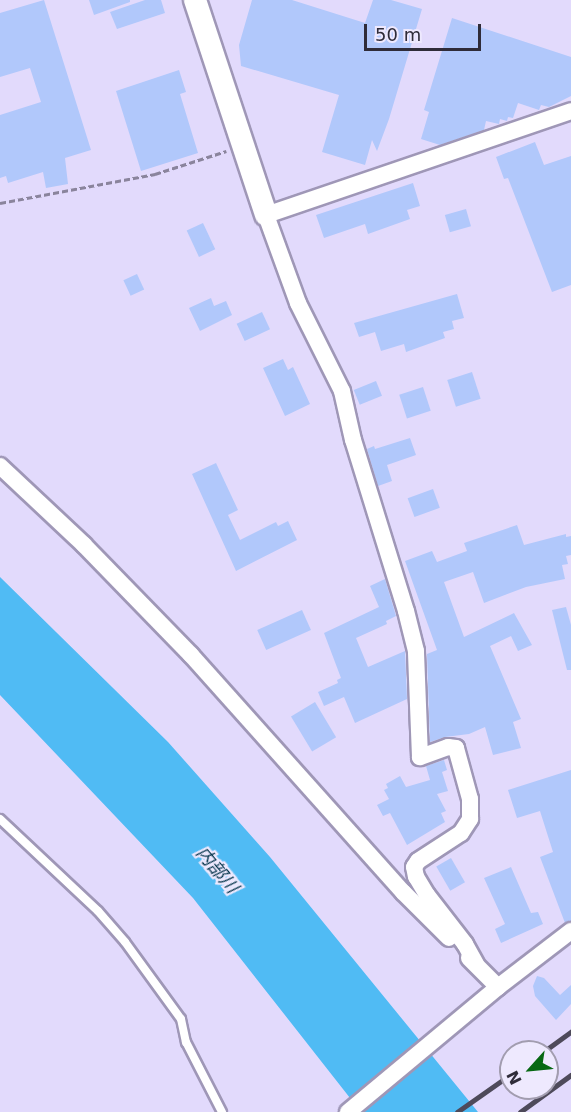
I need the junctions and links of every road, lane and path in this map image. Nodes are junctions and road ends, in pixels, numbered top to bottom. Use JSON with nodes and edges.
{"nodes":[{"id":1,"x":195,"y":0,"type":"edge"},
{"id":2,"x":571,"y":111,"type":"edge"},
{"id":3,"x":244,"y":145,"type":"junction"},
{"id":4,"x":0,"y":204,"type":"edge"},
{"id":5,"x":266,"y":215,"type":"junction"},
{"id":6,"x":0,"y":466,"type":"edge"},
{"id":7,"x":0,"y":819,"type":"edge"},
{"id":8,"x":571,"y":931,"type":"edge"},
{"id":9,"x":476,"y":964,"type":"junction"},
{"id":10,"x":498,"y":987,"type":"junction"},
{"id":11,"x":222,"y":1112,"type":"edge"},
{"id":12,"x":348,"y":1112,"type":"edge"}],
"edges":[{"from":1,"to":3,"type":"street"},
{"from":2,"to":5,"type":"street"},
{"from":3,"to":4,"type":"path"},
{"from":3,"to":5,"type":"street"},
{"from":5,"to":9,"type":"street"},
{"from":6,"to":9,"type":"street"},
{"from":7,"to":11,"type":"lane"},
{"from":8,"to":10,"type":"street"},
{"from":9,"to":10,"type":"street"},
{"from":10,"to":12,"type":"street"}]}
